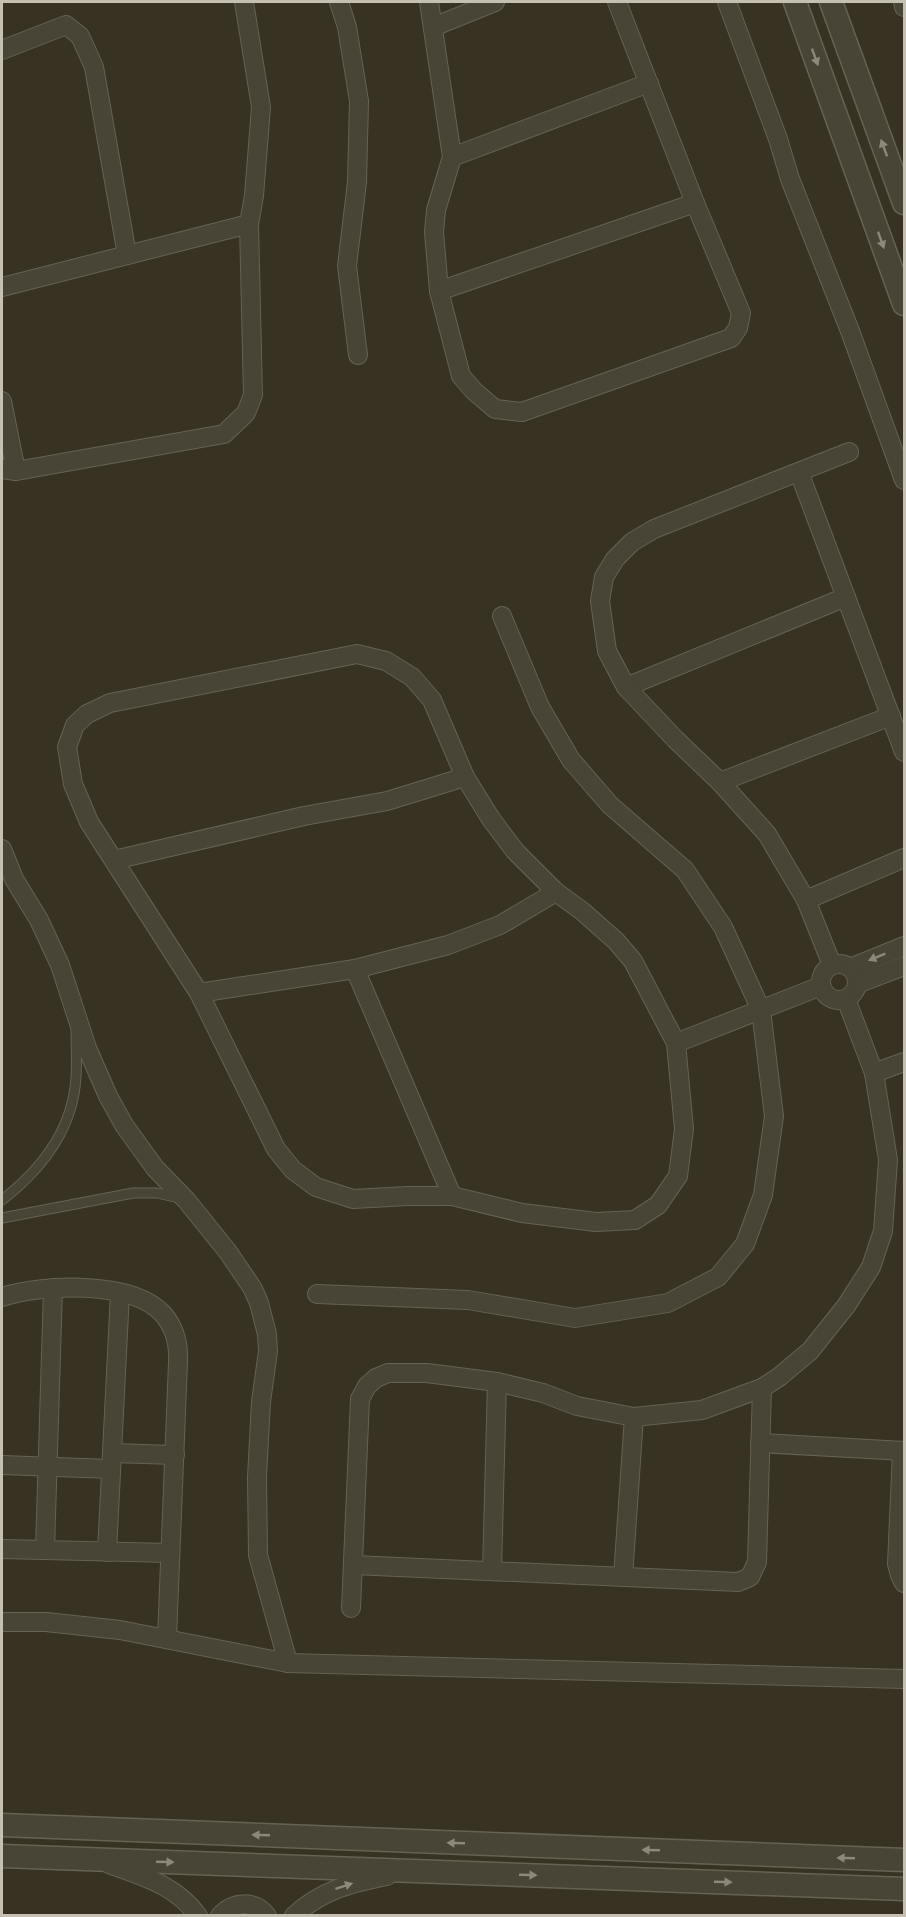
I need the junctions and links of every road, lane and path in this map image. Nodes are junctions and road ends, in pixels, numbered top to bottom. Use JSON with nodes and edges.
{"nodes":[{"id":1,"x":244,"y":2,"type":"edge"},
{"id":2,"x":339,"y":2,"type":"edge"},
{"id":3,"x":429,"y":2,"type":"edge"},
{"id":4,"x":495,"y":2,"type":"edge"},
{"id":5,"x":617,"y":2,"type":"edge"},
{"id":6,"x":727,"y":2,"type":"edge"},
{"id":7,"x":795,"y":2,"type":"edge"},
{"id":8,"x":831,"y":2,"type":"edge"},
{"id":9,"x":903,"y":2,"type":"edge"},
{"id":10,"x":904,"y":7,"type":"edge"},
{"id":11,"x":433,"y":27,"type":"junction"},
{"id":12,"x":2,"y":50,"type":"edge"},
{"id":13,"x":649,"y":83,"type":"junction"},
{"id":14,"x":452,"y":157,"type":"junction"},
{"id":15,"x":695,"y":203,"type":"junction"},
{"id":16,"x":904,"y":203,"type":"edge"},
{"id":17,"x":249,"y":224,"type":"junction"},
{"id":18,"x":127,"y":255,"type":"junction"},
{"id":19,"x":2,"y":287,"type":"edge"},
{"id":20,"x":439,"y":291,"type":"junction"},
{"id":21,"x":904,"y":304,"type":"edge"},
{"id":22,"x":358,"y":355,"type":"dead end"},
{"id":23,"x":2,"y":401,"type":"edge"},
{"id":24,"x":849,"y":452,"type":"dead end"},
{"id":25,"x":9,"y":470,"type":"edge"},
{"id":26,"x":799,"y":472,"type":"junction"},
{"id":27,"x":904,"y":480,"type":"edge"},
{"id":28,"x":846,"y":597,"type":"junction"},
{"id":29,"x":502,"y":616,"type":"dead end"},
{"id":30,"x":626,"y":687,"type":"junction"},
{"id":31,"x":891,"y":717,"type":"junction"},
{"id":32,"x":904,"y":752,"type":"edge"},
{"id":33,"x":465,"y":777,"type":"junction"},
{"id":34,"x":720,"y":782,"type":"junction"},
{"id":35,"x":2,"y":849,"type":"edge"},
{"id":36,"x":904,"y":858,"type":"edge"},
{"id":37,"x":114,"y":860,"type":"junction"},
{"id":38,"x":556,"y":892,"type":"junction"},
{"id":39,"x":806,"y":900,"type":"junction"},
{"id":40,"x":904,"y":946,"type":"edge"},
{"id":41,"x":904,"y":966,"type":"edge"},
{"id":42,"x":355,"y":969,"type":"junction"},
{"id":43,"x":846,"y":979,"type":"junction"},
{"id":44,"x":821,"y":986,"type":"junction"},
{"id":45,"x":199,"y":993,"type":"junction"},
{"id":46,"x":761,"y":1010,"type":"junction"},
{"id":47,"x":75,"y":1011,"type":"junction"},
{"id":48,"x":676,"y":1043,"type":"junction"},
{"id":49,"x":904,"y":1062,"type":"edge"},
{"id":50,"x":874,"y":1073,"type":"junction"},
{"id":51,"x":452,"y":1196,"type":"junction"},
{"id":52,"x":2,"y":1200,"type":"edge"},
{"id":53,"x":187,"y":1201,"type":"junction"},
{"id":54,"x":2,"y":1218,"type":"edge"},
{"id":55,"x":53,"y":1288,"type":"junction"},
{"id":56,"x":120,"y":1293,"type":"junction"},
{"id":57,"x":317,"y":1294,"type":"dead end"},
{"id":58,"x":2,"y":1298,"type":"edge"},
{"id":59,"x":497,"y":1382,"type":"junction"},
{"id":60,"x":762,"y":1389,"type":"junction"},
{"id":61,"x":634,"y":1417,"type":"junction"},
{"id":62,"x":760,"y":1443,"type":"junction"},
{"id":63,"x":903,"y":1451,"type":"edge"},
{"id":64,"x":175,"y":1455,"type":"junction"},
{"id":65,"x":112,"y":1461,"type":"junction"},
{"id":66,"x":2,"y":1465,"type":"edge"},
{"id":67,"x":47,"y":1467,"type":"junction"},
{"id":68,"x":2,"y":1549,"type":"edge"},
{"id":69,"x":45,"y":1550,"type":"junction"},
{"id":70,"x":106,"y":1552,"type":"junction"},
{"id":71,"x":170,"y":1553,"type":"junction"},
{"id":72,"x":353,"y":1565,"type":"junction"},
{"id":73,"x":492,"y":1571,"type":"junction"},
{"id":74,"x":623,"y":1577,"type":"junction"},
{"id":75,"x":904,"y":1583,"type":"edge"},
{"id":76,"x":351,"y":1608,"type":"dead end"},
{"id":77,"x":2,"y":1622,"type":"edge"},
{"id":78,"x":167,"y":1638,"type":"junction"},
{"id":79,"x":288,"y":1663,"type":"junction"},
{"id":80,"x":904,"y":1679,"type":"edge"},
{"id":81,"x":2,"y":1825,"type":"edge"},
{"id":82,"x":115,"y":1830,"type":"junction"},
{"id":83,"x":2,"y":1840,"type":"edge"},
{"id":84,"x":2,"y":1856,"type":"edge"},
{"id":85,"x":96,"y":1859,"type":"junction"},
{"id":86,"x":904,"y":1860,"type":"edge"},
{"id":87,"x":416,"y":1871,"type":"junction"},
{"id":88,"x":904,"y":1889,"type":"edge"},
{"id":89,"x":198,"y":1916,"type":"edge"},
{"id":90,"x":220,"y":1916,"type":"edge"},
{"id":91,"x":267,"y":1916,"type":"edge"},
{"id":92,"x":294,"y":1916,"type":"edge"}],
"edges":[{"from":1,"to":17,"type":"street"},
{"from":2,"to":22,"type":"street"},
{"from":3,"to":11,"type":"street"},
{"from":4,"to":11,"type":"street"},
{"from":5,"to":13,"type":"street"},
{"from":6,"to":27,"type":"street"},
{"from":7,"to":21,"type":"street","one_way":true},
{"from":16,"to":8,"type":"street","one_way":true},
{"from":9,"to":10,"type":"street"},
{"from":11,"to":14,"type":"street"},
{"from":12,"to":18,"type":"street"},
{"from":13,"to":14,"type":"street"},
{"from":13,"to":15,"type":"street"},
{"from":14,"to":20,"type":"street"},
{"from":15,"to":20,"type":"street"},
{"from":15,"to":20,"type":"street"},
{"from":17,"to":18,"type":"street"},
{"from":17,"to":25,"type":"street"},
{"from":18,"to":19,"type":"street"},
{"from":23,"to":25,"type":"street"},
{"from":24,"to":26,"type":"street"},
{"from":26,"to":28,"type":"street"},
{"from":26,"to":30,"type":"street"},
{"from":28,"to":30,"type":"street"},
{"from":28,"to":31,"type":"street"},
{"from":29,"to":46,"type":"street"},
{"from":30,"to":34,"type":"street"},
{"from":31,"to":32,"type":"street"},
{"from":31,"to":34,"type":"street"},
{"from":33,"to":37,"type":"street"},
{"from":33,"to":37,"type":"street"},
{"from":33,"to":38,"type":"street"},
{"from":34,"to":39,"type":"street"},
{"from":35,"to":47,"type":"street"},
{"from":36,"to":39,"type":"street"},
{"from":37,"to":45,"type":"street"},
{"from":38,"to":42,"type":"street"},
{"from":38,"to":48,"type":"street"},
{"from":39,"to":43,"type":"street"},
{"from":40,"to":43,"type":"street","one_way":true},
{"from":41,"to":43,"type":"street"},
{"from":42,"to":45,"type":"street"},
{"from":42,"to":51,"type":"street"},
{"from":43,"to":44,"type":"street"},
{"from":43,"to":44,"type":"street"},
{"from":43,"to":50,"type":"street"},
{"from":44,"to":46,"type":"street"},
{"from":45,"to":51,"type":"street"},
{"from":46,"to":48,"type":"street"},
{"from":46,"to":57,"type":"street"},
{"from":47,"to":52,"type":"lane"},
{"from":47,"to":53,"type":"street"},
{"from":48,"to":51,"type":"street"},
{"from":49,"to":50,"type":"street"},
{"from":50,"to":60,"type":"street"},
{"from":53,"to":54,"type":"lane"},
{"from":53,"to":79,"type":"street"},
{"from":55,"to":56,"type":"street"},
{"from":55,"to":58,"type":"street"},
{"from":55,"to":67,"type":"street"},
{"from":56,"to":64,"type":"street"},
{"from":56,"to":65,"type":"street"},
{"from":59,"to":61,"type":"street"},
{"from":59,"to":72,"type":"street"},
{"from":59,"to":73,"type":"street"},
{"from":60,"to":61,"type":"street"},
{"from":60,"to":62,"type":"street"},
{"from":61,"to":74,"type":"street"},
{"from":62,"to":63,"type":"street"},
{"from":62,"to":74,"type":"street"},
{"from":63,"to":75,"type":"street"},
{"from":64,"to":65,"type":"street"},
{"from":64,"to":71,"type":"street"},
{"from":65,"to":67,"type":"street"},
{"from":65,"to":70,"type":"street"},
{"from":66,"to":67,"type":"street"},
{"from":67,"to":69,"type":"street"},
{"from":68,"to":69,"type":"street"},
{"from":69,"to":70,"type":"street"},
{"from":70,"to":71,"type":"street"},
{"from":71,"to":78,"type":"street"},
{"from":72,"to":73,"type":"street"},
{"from":72,"to":76,"type":"street"},
{"from":73,"to":74,"type":"street"},
{"from":77,"to":78,"type":"street"},
{"from":78,"to":79,"type":"street"},
{"from":79,"to":80,"type":"street"},
{"from":81,"to":82,"type":"street"},
{"from":82,"to":83,"type":"street"},
{"from":86,"to":82,"type":"street","one_way":true},
{"from":84,"to":85,"type":"street"},
{"from":85,"to":87,"type":"street","one_way":true},
{"from":85,"to":89,"type":"street"},
{"from":87,"to":88,"type":"street","one_way":true},
{"from":92,"to":87,"type":"street","one_way":true},
{"from":90,"to":91,"type":"street"}]}
